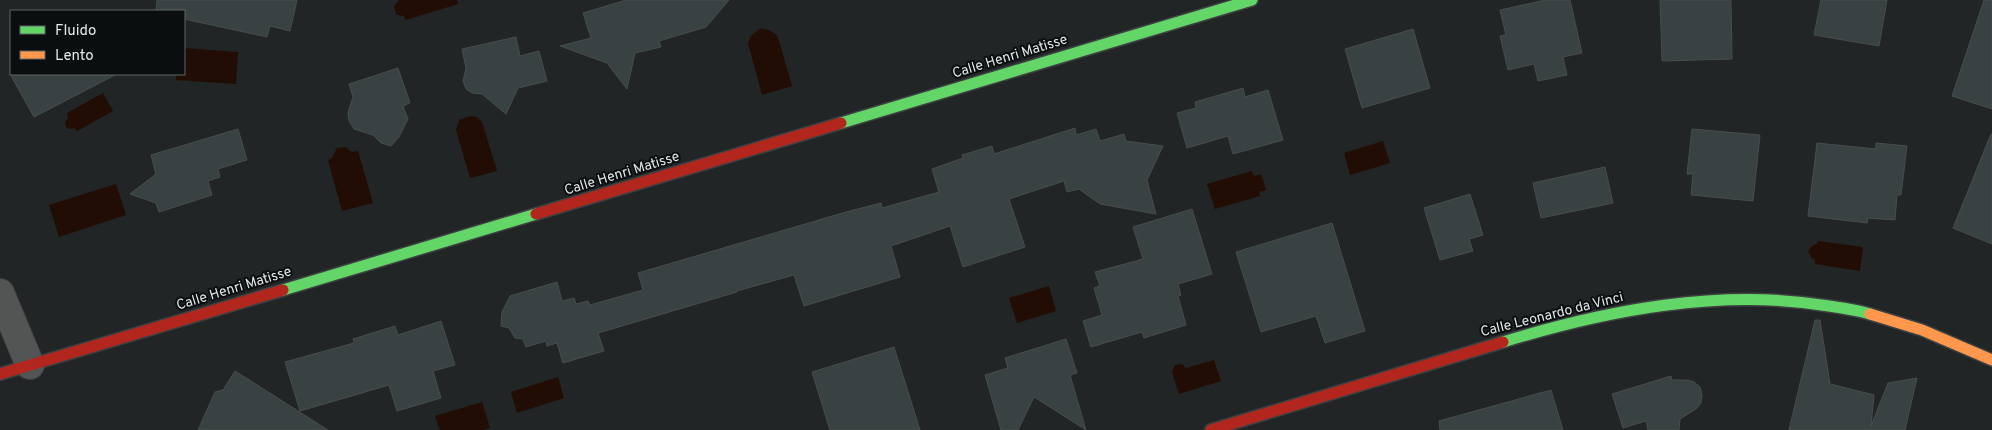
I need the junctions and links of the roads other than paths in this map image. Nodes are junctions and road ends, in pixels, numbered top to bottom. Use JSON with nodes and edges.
{"nodes":[{"id":1,"x":1252,"y":0,"type":"edge"},
{"id":2,"x":0,"y":293,"type":"edge"},
{"id":3,"x":1992,"y":360,"type":"edge"},
{"id":4,"x":30,"y":365,"type":"junction"},
{"id":5,"x":0,"y":374,"type":"edge"},
{"id":6,"x":1211,"y":430,"type":"edge"}],
"edges":[{"from":1,"to":4,"type":"street","name":"Calle Henri Matisse"},
{"from":2,"to":4,"type":"street"},
{"from":3,"to":6,"type":"street","name":"Calle Leonardo da Vinci"},
{"from":4,"to":5,"type":"street","name":"Calle Henri Matisse"}]}
